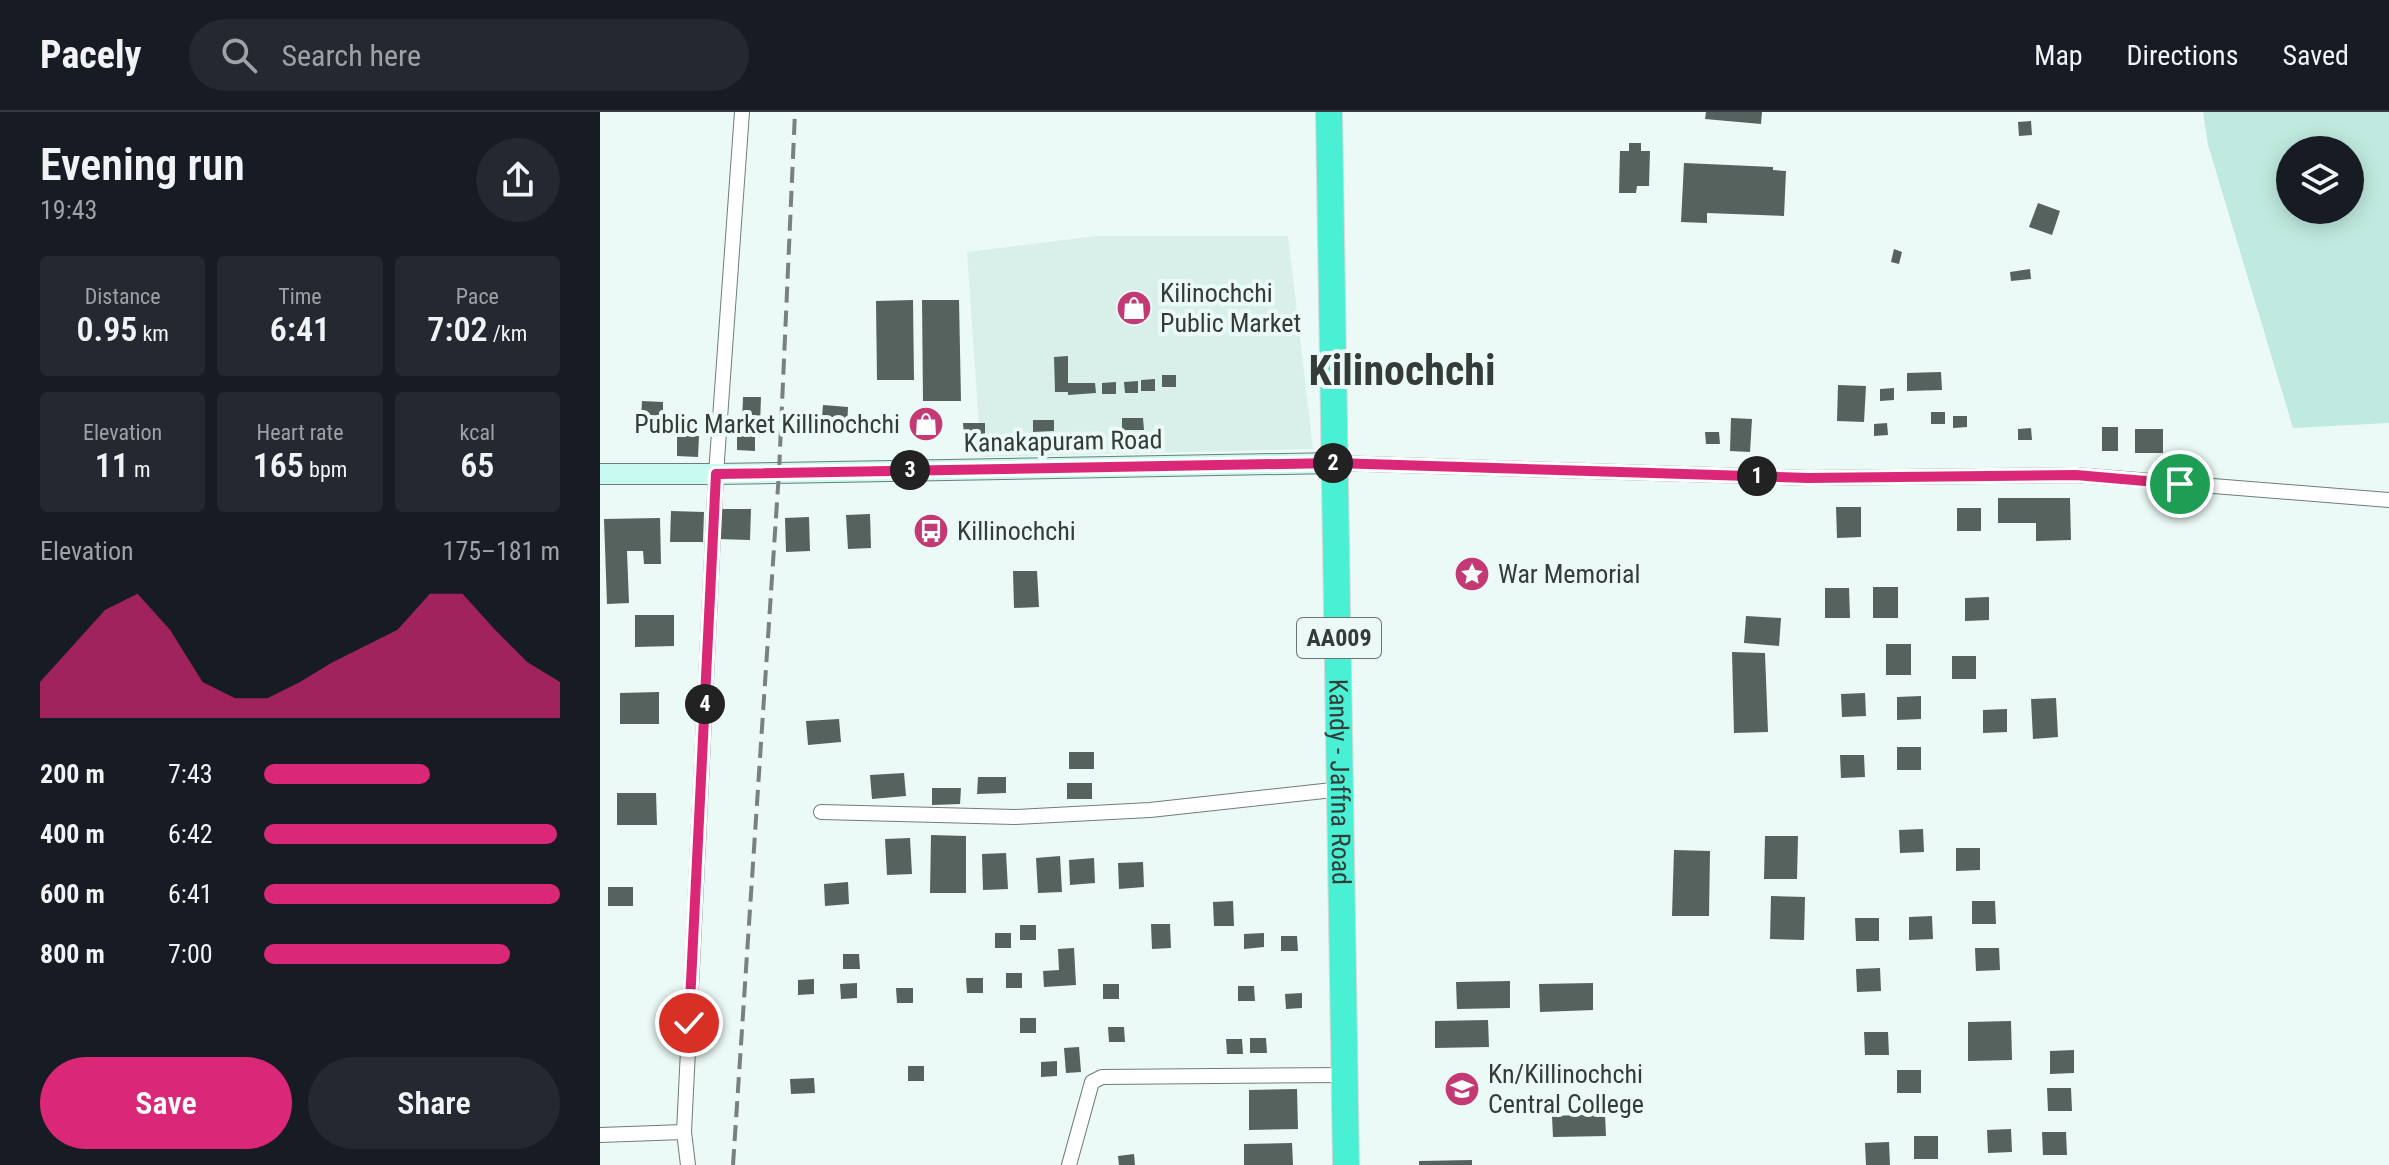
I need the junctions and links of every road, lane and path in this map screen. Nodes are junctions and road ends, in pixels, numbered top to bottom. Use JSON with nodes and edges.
{"nodes":[{"id":1,"x":742,"y":112,"type":"edge"},
{"id":2,"x":1329,"y":112,"type":"edge"},
{"id":3,"x":1335,"y":463,"type":"junction"},
{"id":4,"x":600,"y":474,"type":"edge"},
{"id":5,"x":716,"y":474,"type":"junction"},
{"id":6,"x":2389,"y":500,"type":"edge"},
{"id":7,"x":1342,"y":789,"type":"junction"},
{"id":8,"x":821,"y":812,"type":"dead end"},
{"id":9,"x":1344,"y":1075,"type":"junction"},
{"id":10,"x":684,"y":1132,"type":"junction"},
{"id":11,"x":600,"y":1135,"type":"edge"},
{"id":12,"x":688,"y":1165,"type":"edge"},
{"id":13,"x":1069,"y":1165,"type":"edge"},
{"id":14,"x":1346,"y":1165,"type":"edge"}],
"edges":[{"from":1,"to":5,"type":"street"},
{"from":2,"to":3,"type":"highway","name":"Kandy - Jaffna Road","number":"AA009"},
{"from":3,"to":5,"type":"street","name":"Kanakapuram Road"},
{"from":3,"to":6,"type":"street"},
{"from":3,"to":7,"type":"highway","name":"Kandy - Jaffna Road","number":"AA009"},
{"from":4,"to":5,"type":"street","name":"Kanakapuram Road"},
{"from":5,"to":10,"type":"street"},
{"from":7,"to":8,"type":"street"},
{"from":7,"to":9,"type":"highway","name":"Kandy - Jaffna Road","number":"AA009"},
{"from":9,"to":13,"type":"street"},
{"from":9,"to":14,"type":"highway","name":"Kandy - Jaffna Road","number":"AA009"},
{"from":10,"to":11,"type":"street"},
{"from":10,"to":12,"type":"street"}]}
